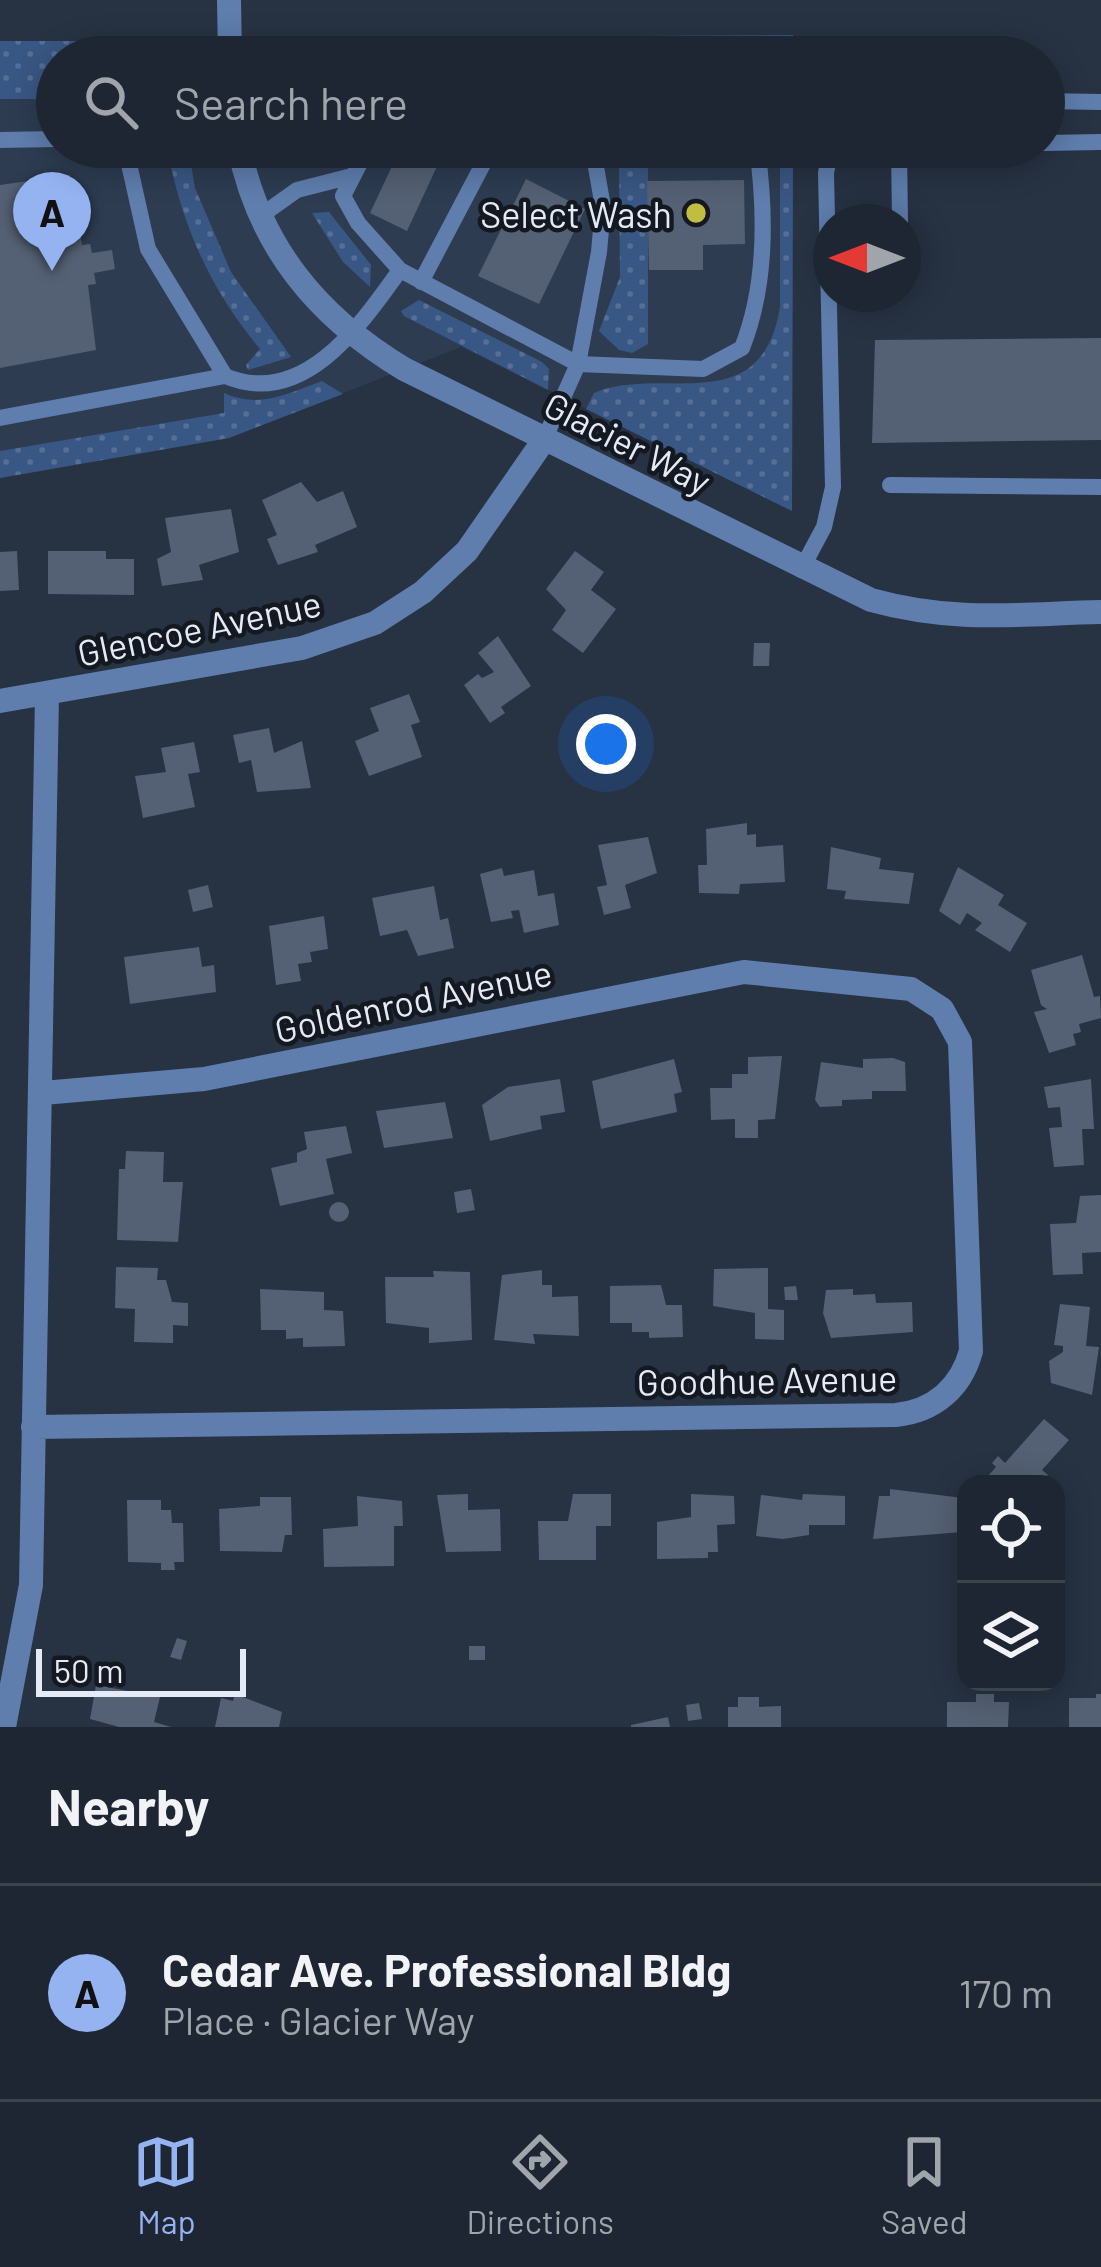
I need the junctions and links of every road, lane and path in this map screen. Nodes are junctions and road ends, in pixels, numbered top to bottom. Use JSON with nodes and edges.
{"nodes":[{"id":1,"x":229,"y":0,"type":"edge"},
{"id":2,"x":230,"y":36,"type":"edge"},
{"id":3,"x":1065,"y":101,"type":"edge"},
{"id":4,"x":1101,"y":102,"type":"edge"},
{"id":5,"x":36,"y":139,"type":"edge"},
{"id":6,"x":0,"y":140,"type":"edge"},
{"id":7,"x":1101,"y":142,"type":"edge"},
{"id":8,"x":1065,"y":143,"type":"edge"},
{"id":9,"x":130,"y":168,"type":"edge"},
{"id":10,"x":244,"y":168,"type":"edge"},
{"id":11,"x":356,"y":168,"type":"edge"},
{"id":12,"x":481,"y":168,"type":"edge"},
{"id":13,"x":597,"y":168,"type":"edge"},
{"id":14,"x":758,"y":168,"type":"edge"},
{"id":15,"x":827,"y":168,"type":"edge"},
{"id":16,"x":899,"y":168,"type":"edge"},
{"id":17,"x":352,"y":176,"type":"junction"},
{"id":18,"x":900,"y":204,"type":"edge"},
{"id":19,"x":259,"y":217,"type":"junction"},
{"id":20,"x":400,"y":270,"type":"junction"},
{"id":21,"x":421,"y":281,"type":"junction"},
{"id":22,"x":353,"y":336,"type":"junction"},
{"id":23,"x":578,"y":364,"type":"junction"},
{"id":24,"x":226,"y":376,"type":"junction"},
{"id":25,"x":0,"y":418,"type":"edge"},
{"id":26,"x":544,"y":440,"type":"junction"},
{"id":27,"x":890,"y":484,"type":"dead end"},
{"id":28,"x":1101,"y":487,"type":"edge"},
{"id":29,"x":801,"y":570,"type":"junction"},
{"id":30,"x":1101,"y":612,"type":"edge"},
{"id":31,"x":47,"y":695,"type":"junction"},
{"id":32,"x":0,"y":701,"type":"edge"},
{"id":33,"x":796,"y":975,"type":"joint"},
{"id":34,"x":44,"y":1093,"type":"junction"},
{"id":35,"x":33,"y":1427,"type":"junction"},
{"id":36,"x":4,"y":1727,"type":"edge"}],
"edges":[{"from":1,"to":2,"type":"street"},
{"from":3,"to":4,"type":"lane"},
{"from":5,"to":6,"type":"lane"},
{"from":7,"to":8,"type":"lane"},
{"from":9,"to":24,"type":"lane"},
{"from":10,"to":19,"type":"street","name":"Glacier Way"},
{"from":11,"to":17,"type":"lane"},
{"from":12,"to":21,"type":"lane"},
{"from":13,"to":23,"type":"lane"},
{"from":14,"to":23,"type":"lane"},
{"from":15,"to":29,"type":"lane"},
{"from":16,"to":18,"type":"lane"},
{"from":17,"to":19,"type":"lane"},
{"from":17,"to":20,"type":"lane"},
{"from":19,"to":22,"type":"street","name":"Glacier Way"},
{"from":20,"to":21,"type":"lane"},
{"from":20,"to":22,"type":"lane"},
{"from":21,"to":23,"type":"lane"},
{"from":22,"to":24,"type":"lane"},
{"from":22,"to":26,"type":"street","name":"Glacier Way"},
{"from":23,"to":26,"type":"lane"},
{"from":24,"to":25,"type":"lane"},
{"from":26,"to":29,"type":"street","name":"Glacier Way"},
{"from":26,"to":31,"type":"street","name":"Glencoe Avenue"},
{"from":27,"to":28,"type":"lane"},
{"from":29,"to":30,"type":"street","name":"Glacier Way"},
{"from":31,"to":32,"type":"street","name":"Glencoe Avenue"},
{"from":31,"to":34,"type":"street"},
{"from":33,"to":34,"type":"street","name":"Goldenrod Avenue"},
{"from":33,"to":35,"type":"street","name":"Goodhue Avenue"},
{"from":34,"to":35,"type":"street"},
{"from":35,"to":36,"type":"street"}]}
